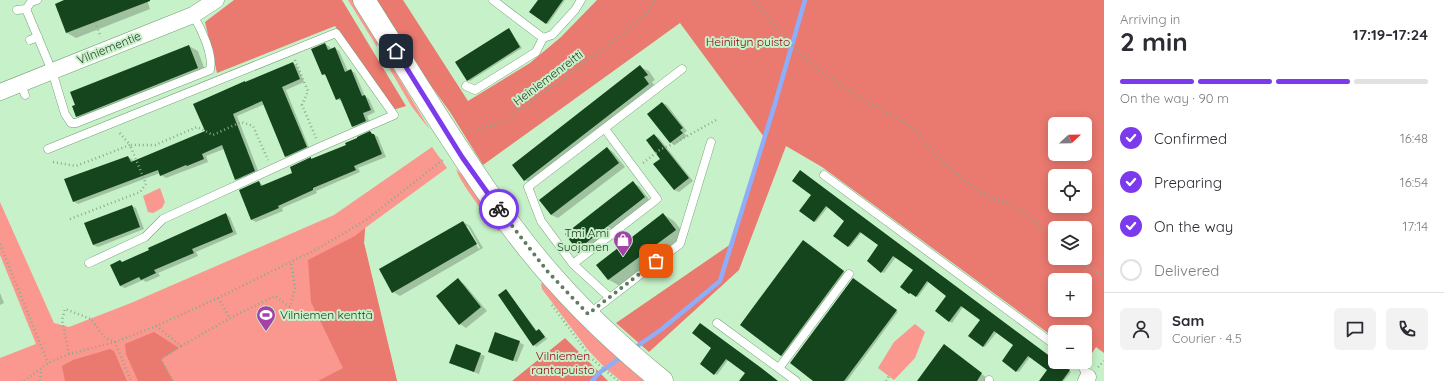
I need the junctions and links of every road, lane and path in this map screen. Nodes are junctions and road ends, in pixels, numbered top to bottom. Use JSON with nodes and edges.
{"nodes":[{"id":1,"x":37,"y":0,"type":"edge"},
{"id":2,"x":216,"y":0,"type":"edge"},
{"id":3,"x":364,"y":0,"type":"edge"},
{"id":4,"x":493,"y":0,"type":"edge"},
{"id":5,"x":581,"y":0,"type":"edge"},
{"id":6,"x":654,"y":0,"type":"edge"},
{"id":7,"x":753,"y":0,"type":"edge"},
{"id":8,"x":26,"y":9,"type":"junction"},
{"id":9,"x":17,"y":10,"type":"dead end"},
{"id":10,"x":194,"y":15,"type":"junction"},
{"id":11,"x":95,"y":22,"type":"dead end"},
{"id":12,"x":543,"y":38,"type":"junction"},
{"id":13,"x":103,"y":43,"type":"dead end"},
{"id":14,"x":292,"y":51,"type":"junction"},
{"id":15,"x":682,"y":69,"type":"dead end"},
{"id":16,"x":52,"y":71,"type":"junction"},
{"id":17,"x":466,"y":86,"type":"dead end"},
{"id":18,"x":0,"y":92,"type":"edge"},
{"id":19,"x":718,"y":119,"type":"dead end"},
{"id":20,"x":111,"y":124,"type":"junction"},
{"id":21,"x":604,"y":128,"type":"junction"},
{"id":22,"x":451,"y":138,"type":"junction"},
{"id":23,"x":711,"y":142,"type":"dead end"},
{"id":24,"x":130,"y":145,"type":"junction"},
{"id":25,"x":320,"y":147,"type":"junction"},
{"id":26,"x":48,"y":149,"type":"dead end"},
{"id":27,"x":444,"y":159,"type":"dead end"},
{"id":28,"x":53,"y":162,"type":"dead end"},
{"id":29,"x":635,"y":169,"type":"junction"},
{"id":30,"x":272,"y":170,"type":"junction"},
{"id":31,"x":824,"y":175,"type":"dead end"},
{"id":32,"x":70,"y":219,"type":"dead end"},
{"id":33,"x":1048,"y":233,"type":"edge"},
{"id":34,"x":0,"y":244,"type":"edge"},
{"id":35,"x":291,"y":262,"type":"junction"},
{"id":36,"x":89,"y":263,"type":"dead end"},
{"id":37,"x":573,"y":264,"type":"junction"},
{"id":38,"x":1088,"y":265,"type":"edge"},
{"id":39,"x":849,"y":274,"type":"dead end"},
{"id":40,"x":1104,"y":276,"type":"edge"},
{"id":41,"x":609,"y":297,"type":"junction"},
{"id":42,"x":218,"y":298,"type":"junction"},
{"id":43,"x":588,"y":314,"type":"junction"},
{"id":44,"x":230,"y":318,"type":"junction"},
{"id":45,"x":717,"y":323,"type":"dead end"},
{"id":46,"x":156,"y":326,"type":"junction"},
{"id":47,"x":1048,"y":340,"type":"edge"},
{"id":48,"x":115,"y":342,"type":"junction"},
{"id":49,"x":181,"y":346,"type":"junction"},
{"id":50,"x":69,"y":354,"type":"junction"},
{"id":51,"x":591,"y":358,"type":"dead end"},
{"id":52,"x":48,"y":363,"type":"junction"},
{"id":53,"x":779,"y":368,"type":"junction"},
{"id":54,"x":41,"y":369,"type":"junction"},
{"id":55,"x":1083,"y":369,"type":"edge"},
{"id":56,"x":889,"y":376,"type":"dead end"},
{"id":57,"x":660,"y":379,"type":"edge"},
{"id":58,"x":1087,"y":379,"type":"edge"},
{"id":59,"x":24,"y":381,"type":"edge"},
{"id":60,"x":40,"y":381,"type":"edge"},
{"id":61,"x":131,"y":381,"type":"edge"},
{"id":62,"x":173,"y":381,"type":"edge"},
{"id":63,"x":618,"y":381,"type":"edge"},
{"id":64,"x":796,"y":381,"type":"edge"},
{"id":65,"x":886,"y":381,"type":"edge"}],
"edges":[{"from":1,"to":8,"type":"lane"},
{"from":2,"to":10,"type":"street","name":"Vilniementie"},
{"from":3,"to":22,"type":"main road"},
{"from":4,"to":12,"type":"lane"},
{"from":5,"to":12,"type":"lane"},
{"from":6,"to":22,"type":"path","name":"Heiniemenreitti"},
{"from":7,"to":33,"type":"path"},
{"from":8,"to":9,"type":"lane"},
{"from":8,"to":16,"type":"lane"},
{"from":10,"to":16,"type":"street","name":"Vilniementie"},
{"from":10,"to":16,"type":"lane"},
{"from":11,"to":13,"type":"path"},
{"from":12,"to":17,"type":"lane"},
{"from":14,"to":20,"type":"lane"},
{"from":14,"to":25,"type":"path"},
{"from":14,"to":25,"type":"lane"},
{"from":15,"to":21,"type":"lane"},
{"from":16,"to":18,"type":"street","name":"Vilniementie"},
{"from":19,"to":29,"type":"path"},
{"from":20,"to":24,"type":"path"},
{"from":20,"to":26,"type":"lane"},
{"from":21,"to":29,"type":"lane"},
{"from":21,"to":37,"type":"lane"},
{"from":22,"to":43,"type":"main road"},
{"from":23,"to":41,"type":"lane"},
{"from":24,"to":28,"type":"path"},
{"from":24,"to":30,"type":"path"},
{"from":24,"to":32,"type":"path"},
{"from":25,"to":30,"type":"lane"},
{"from":27,"to":35,"type":"path"},
{"from":29,"to":37,"type":"lane"},
{"from":30,"to":36,"type":"lane"},
{"from":31,"to":47,"type":"lane"},
{"from":34,"to":52,"type":"path"},
{"from":35,"to":42,"type":"path"},
{"from":35,"to":44,"type":"path"},
{"from":37,"to":41,"type":"lane"},
{"from":38,"to":40,"type":"path"},
{"from":39,"to":53,"type":"lane"},
{"from":41,"to":43,"type":"lane"},
{"from":42,"to":44,"type":"path"},
{"from":42,"to":46,"type":"path"},
{"from":43,"to":57,"type":"main road"},
{"from":44,"to":49,"type":"path"},
{"from":45,"to":53,"type":"lane"},
{"from":46,"to":48,"type":"path"},
{"from":46,"to":49,"type":"path"},
{"from":48,"to":50,"type":"path"},
{"from":48,"to":50,"type":"path"},
{"from":48,"to":61,"type":"path"},
{"from":49,"to":62,"type":"path"},
{"from":50,"to":52,"type":"path"},
{"from":51,"to":63,"type":"path"},
{"from":52,"to":54,"type":"path"},
{"from":53,"to":64,"type":"lane"},
{"from":54,"to":59,"type":"path"},
{"from":54,"to":60,"type":"path"},
{"from":55,"to":58,"type":"lane"},
{"from":56,"to":65,"type":"path"}]}
